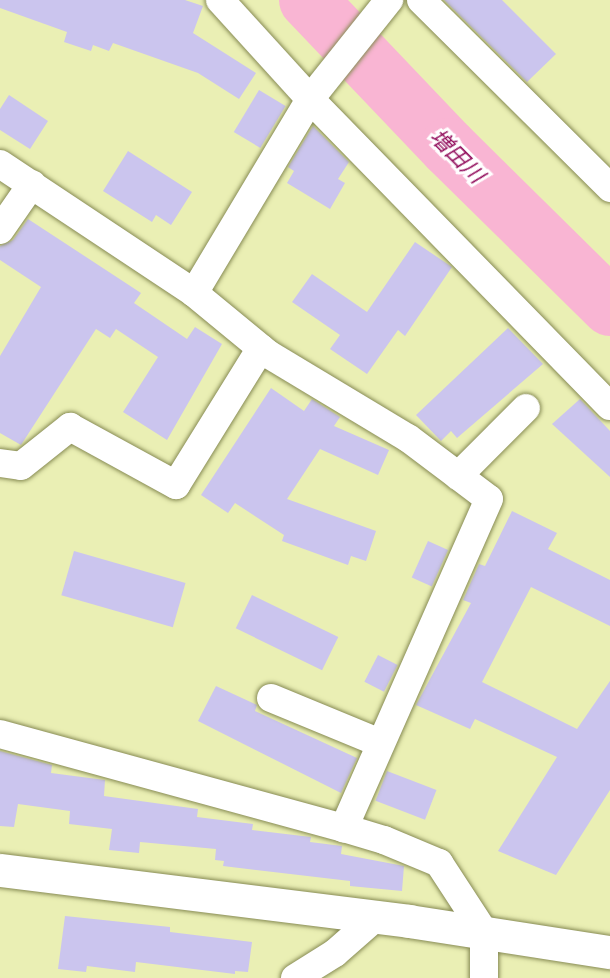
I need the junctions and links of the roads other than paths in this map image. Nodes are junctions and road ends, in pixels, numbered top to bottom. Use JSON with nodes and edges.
{"nodes":[{"id":1,"x":220,"y":0,"type":"edge"},
{"id":2,"x":389,"y":0,"type":"edge"},
{"id":3,"x":421,"y":0,"type":"edge"},
{"id":4,"x":310,"y":99,"type":"junction"},
{"id":5,"x":0,"y":164,"type":"edge"},
{"id":6,"x":32,"y":184,"type":"junction"},
{"id":7,"x":610,"y":188,"type":"edge"},
{"id":8,"x":0,"y":230,"type":"edge"},
{"id":9,"x":194,"y":293,"type":"junction"},
{"id":10,"x":261,"y":348,"type":"junction"},
{"id":11,"x":610,"y":406,"type":"edge"},
{"id":12,"x":526,"y":408,"type":"dead end"},
{"id":13,"x":0,"y":463,"type":"edge"},
{"id":14,"x":458,"y":476,"type":"junction"},
{"id":15,"x":271,"y":698,"type":"dead end"},
{"id":16,"x":0,"y":734,"type":"edge"},
{"id":17,"x":380,"y":743,"type":"junction"},
{"id":18,"x":344,"y":828,"type":"junction"},
{"id":19,"x":0,"y":870,"type":"edge"},
{"id":20,"x":375,"y":918,"type":"junction"},
{"id":21,"x":484,"y":932,"type":"junction"},
{"id":22,"x":610,"y":952,"type":"edge"},
{"id":23,"x":295,"y":978,"type":"edge"},
{"id":24,"x":484,"y":978,"type":"edge"}],
"edges":[{"from":1,"to":4,"type":"street"},
{"from":2,"to":4,"type":"street"},
{"from":3,"to":7,"type":"street"},
{"from":4,"to":9,"type":"street"},
{"from":4,"to":11,"type":"street"},
{"from":5,"to":6,"type":"street"},
{"from":6,"to":8,"type":"street"},
{"from":6,"to":9,"type":"street"},
{"from":9,"to":10,"type":"street"},
{"from":10,"to":13,"type":"street"},
{"from":10,"to":14,"type":"street"},
{"from":12,"to":14,"type":"street"},
{"from":14,"to":17,"type":"street"},
{"from":15,"to":17,"type":"street"},
{"from":16,"to":18,"type":"street"},
{"from":17,"to":18,"type":"street"},
{"from":18,"to":21,"type":"street"},
{"from":19,"to":20,"type":"street"},
{"from":20,"to":21,"type":"street"},
{"from":20,"to":23,"type":"street"},
{"from":21,"to":22,"type":"street"},
{"from":21,"to":24,"type":"street"}]}
